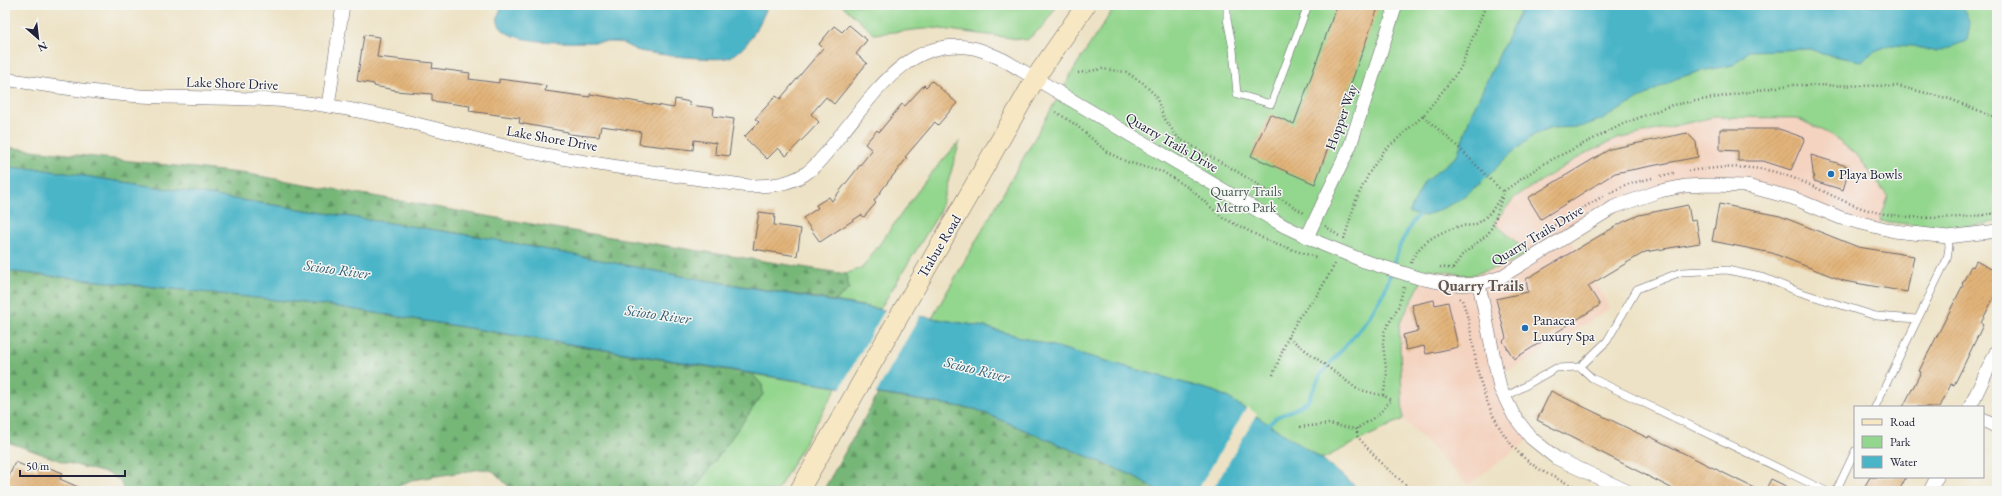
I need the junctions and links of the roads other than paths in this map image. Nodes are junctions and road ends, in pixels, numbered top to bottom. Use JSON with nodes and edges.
{"nodes":[{"id":1,"x":343,"y":5,"type":"edge"},
{"id":2,"x":1086,"y":5,"type":"edge"},
{"id":3,"x":1227,"y":5,"type":"edge"},
{"id":4,"x":1308,"y":5,"type":"edge"},
{"id":5,"x":1396,"y":5,"type":"edge"},
{"id":6,"x":5,"y":79,"type":"edge"},
{"id":7,"x":1035,"y":79,"type":"junction"},
{"id":8,"x":328,"y":106,"type":"junction"},
{"id":9,"x":1997,"y":231,"type":"edge"},
{"id":10,"x":1307,"y":237,"type":"junction"},
{"id":11,"x":1948,"y":237,"type":"junction"},
{"id":12,"x":1479,"y":284,"type":"junction"},
{"id":13,"x":1917,"y":319,"type":"junction"},
{"id":14,"x":1997,"y":350,"type":"edge"},
{"id":15,"x":1580,"y":367,"type":"junction"},
{"id":16,"x":1504,"y":398,"type":"junction"},
{"id":17,"x":1875,"y":406,"type":"edge"},
{"id":18,"x":1970,"y":406,"type":"edge"},
{"id":19,"x":1984,"y":420,"type":"edge"},
{"id":20,"x":1997,"y":427,"type":"edge"},
{"id":21,"x":1854,"y":453,"type":"edge"},
{"id":22,"x":1936,"y":478,"type":"edge"},
{"id":23,"x":799,"y":491,"type":"edge"},
{"id":24,"x":1627,"y":491,"type":"edge"},
{"id":25,"x":1826,"y":491,"type":"edge"},
{"id":26,"x":1836,"y":491,"type":"edge"},
{"id":27,"x":1930,"y":491,"type":"edge"}],
"edges":[{"from":1,"to":8,"type":"street"},
{"from":2,"to":7,"type":"main road","name":"Trabue Road"},
{"from":3,"to":4,"type":"lane"},
{"from":5,"to":10,"type":"street","name":"Hopper Way"},
{"from":6,"to":8,"type":"street","name":"Lake Shore Drive"},
{"from":7,"to":8,"type":"street","name":"Lake Shore Drive"},
{"from":7,"to":10,"type":"street","name":"Quarry Trails Drive"},
{"from":7,"to":23,"type":"main road","name":"Trabue Road"},
{"from":9,"to":11,"type":"street","name":"Quarry Trails Drive"},
{"from":10,"to":12,"type":"street","name":"Quarry Trails Drive","bridge":true},
{"from":11,"to":12,"type":"street","name":"Quarry Trails Drive"},
{"from":11,"to":13,"type":"lane"},
{"from":12,"to":16,"type":"street"},
{"from":13,"to":15,"type":"lane"},
{"from":13,"to":17,"type":"lane"},
{"from":14,"to":18,"type":"street"},
{"from":15,"to":16,"type":"lane"},
{"from":15,"to":25,"type":"lane"},
{"from":16,"to":24,"type":"street"},
{"from":19,"to":20,"type":"street"},
{"from":21,"to":26,"type":"lane"},
{"from":22,"to":27,"type":"street"}]}
